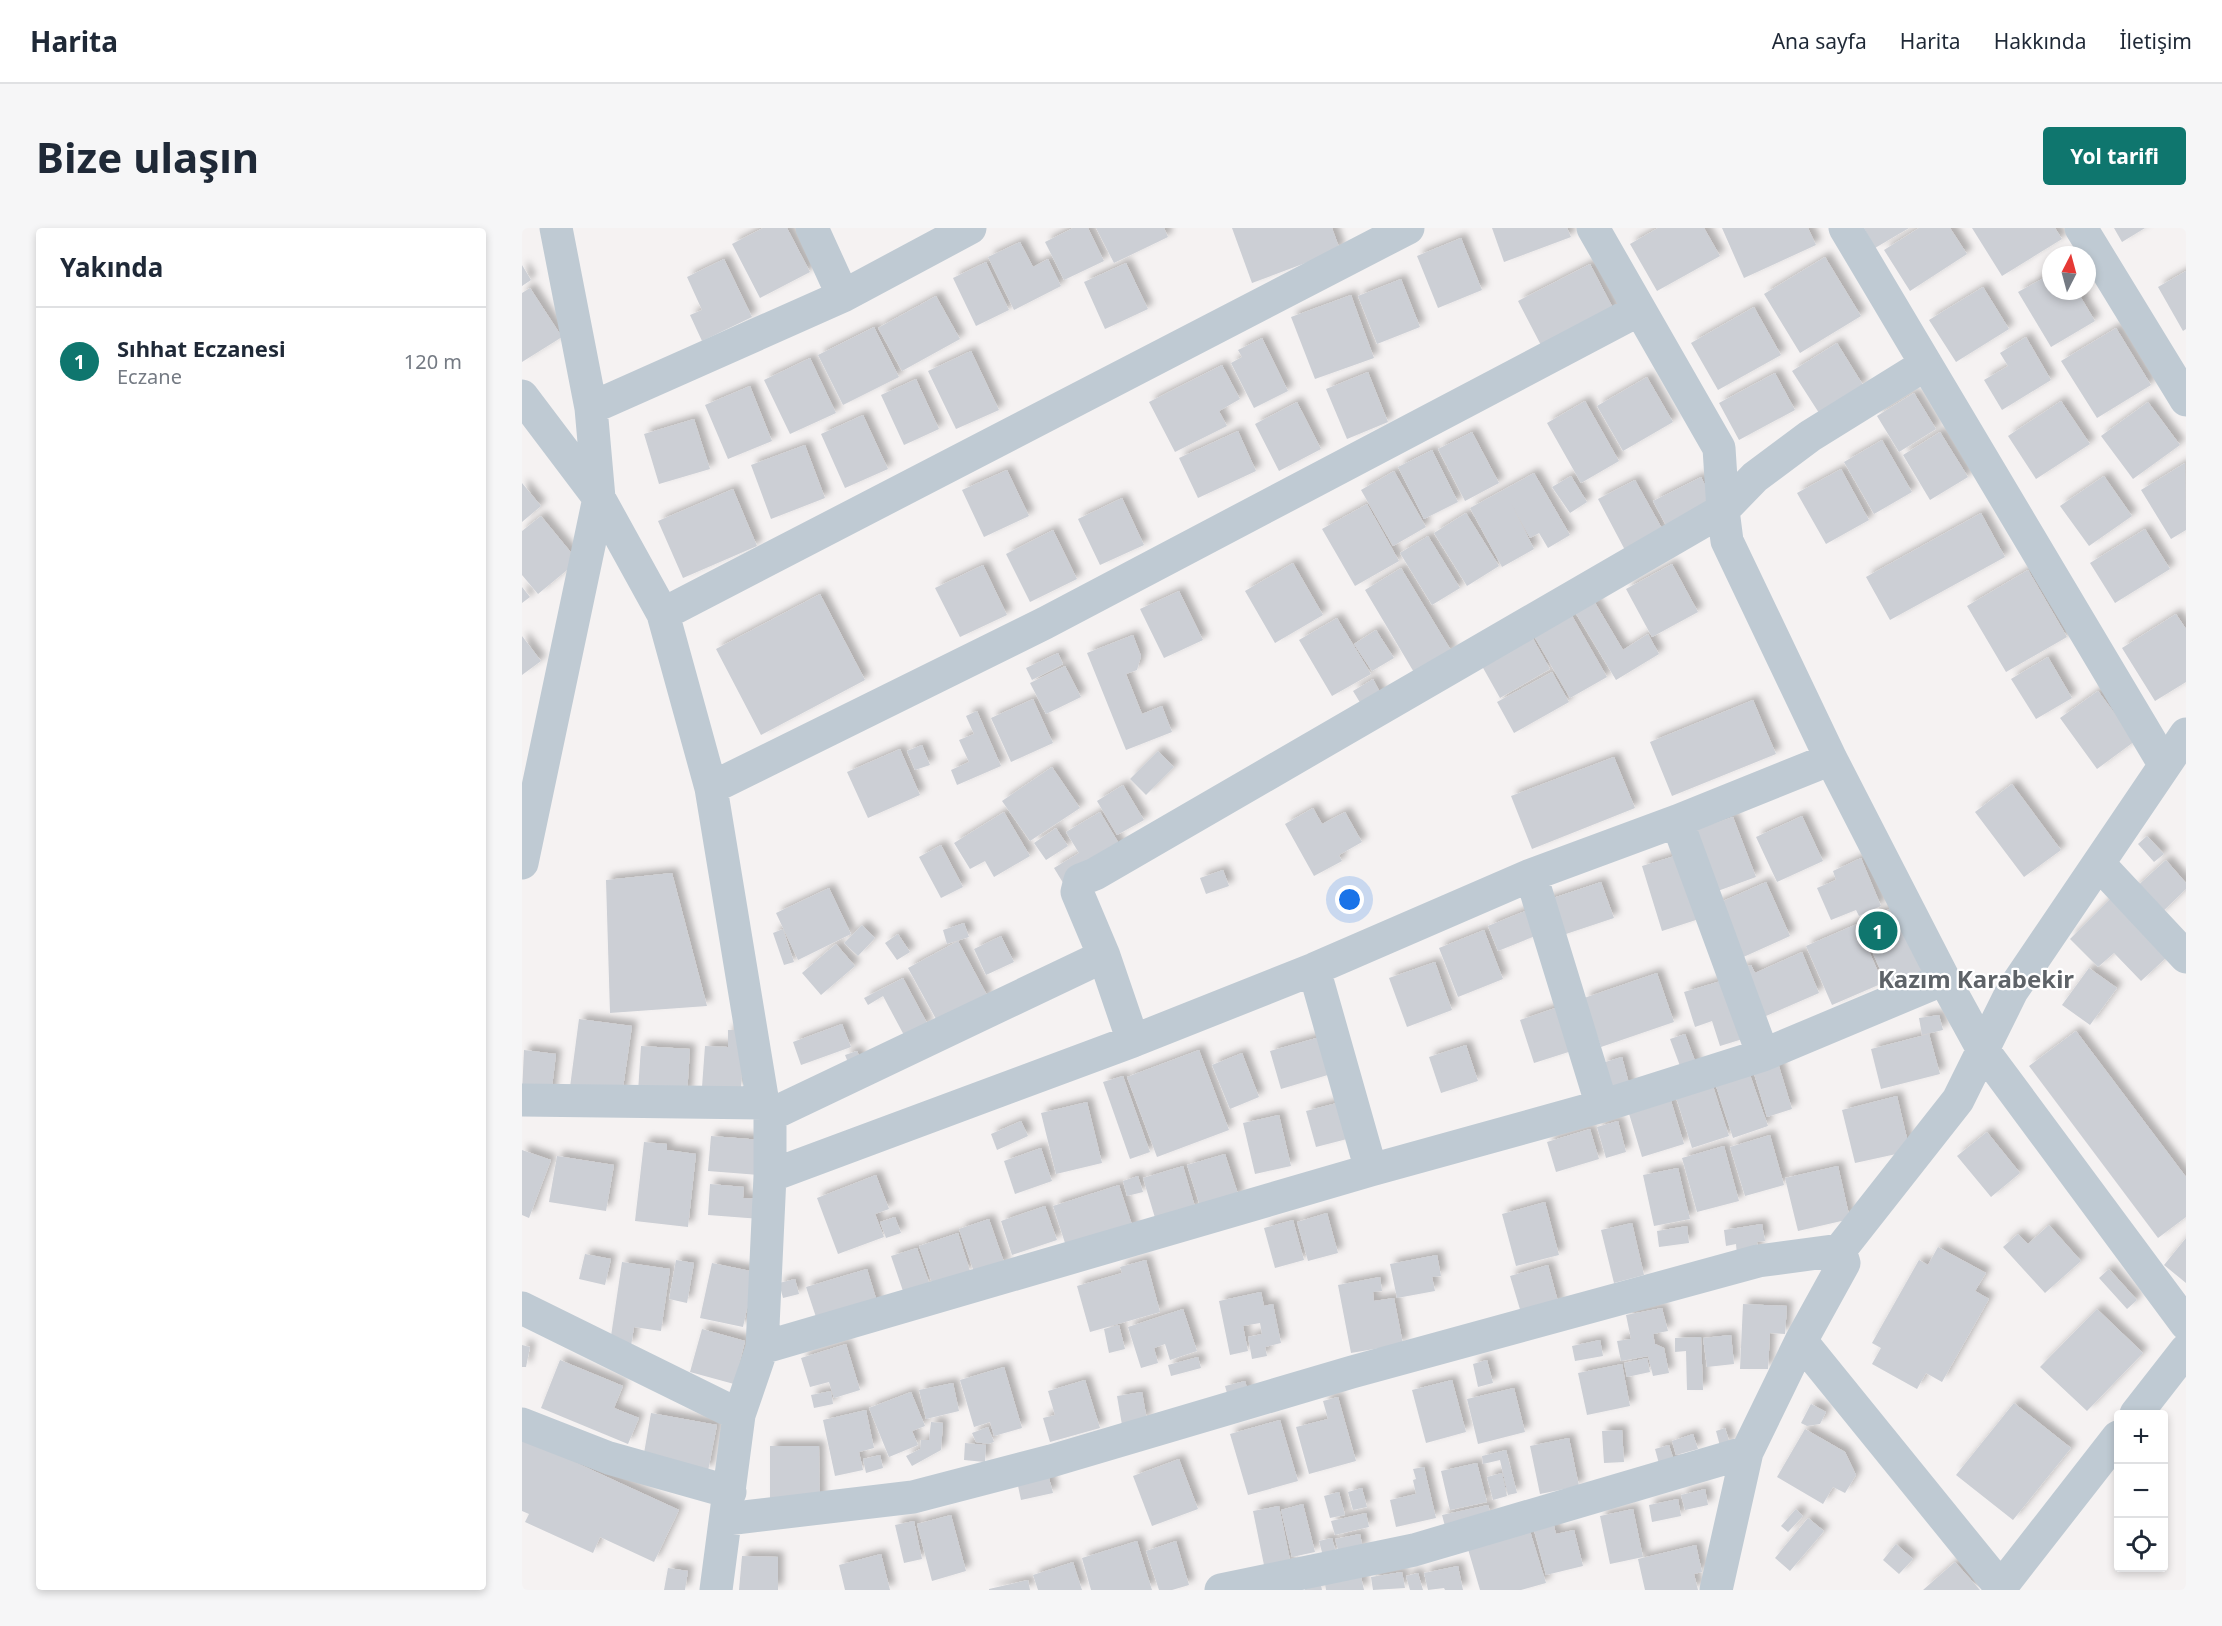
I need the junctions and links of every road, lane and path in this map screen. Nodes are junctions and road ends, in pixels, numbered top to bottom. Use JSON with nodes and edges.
{"nodes":[{"id":1,"x":556,"y":228,"type":"edge"},
{"id":2,"x":812,"y":228,"type":"edge"},
{"id":3,"x":970,"y":228,"type":"edge"},
{"id":4,"x":1408,"y":228,"type":"edge"},
{"id":5,"x":1593,"y":228,"type":"edge"},
{"id":6,"x":1845,"y":228,"type":"edge"},
{"id":7,"x":2081,"y":228,"type":"edge"},
{"id":8,"x":843,"y":296,"type":"junction"},
{"id":9,"x":1639,"y":310,"type":"junction"},
{"id":10,"x":1926,"y":364,"type":"junction"},
{"id":11,"x":522,"y":396,"type":"edge"},
{"id":12,"x":2186,"y":400,"type":"edge"},
{"id":13,"x":591,"y":408,"type":"junction"},
{"id":14,"x":599,"y":498,"type":"junction"},
{"id":15,"x":1723,"y":510,"type":"junction"},
{"id":16,"x":663,"y":614,"type":"junction"},
{"id":17,"x":2186,"y":734,"type":"edge"},
{"id":18,"x":522,"y":748,"type":"edge"},
{"id":19,"x":1831,"y":759,"type":"junction"},
{"id":20,"x":2164,"y":764,"type":"junction"},
{"id":21,"x":541,"y":774,"type":"junction"},
{"id":22,"x":711,"y":788,"type":"junction"},
{"id":23,"x":1677,"y":821,"type":"junction"},
{"id":24,"x":522,"y":863,"type":"edge"},
{"id":25,"x":2098,"y":864,"type":"junction"},
{"id":26,"x":1531,"y":875,"type":"junction"},
{"id":27,"x":1104,"y":956,"type":"junction"},
{"id":28,"x":2186,"y":957,"type":"edge"},
{"id":29,"x":1314,"y":969,"type":"junction"},
{"id":30,"x":1944,"y":979,"type":"junction"},
{"id":31,"x":1133,"y":1041,"type":"junction"},
{"id":32,"x":1983,"y":1050,"type":"junction"},
{"id":33,"x":1763,"y":1055,"type":"junction"},
{"id":34,"x":522,"y":1100,"type":"edge"},
{"id":35,"x":1602,"y":1106,"type":"junction"},
{"id":36,"x":766,"y":1109,"type":"junction"},
{"id":37,"x":1371,"y":1170,"type":"junction"},
{"id":38,"x":770,"y":1176,"type":"junction"},
{"id":39,"x":1840,"y":1250,"type":"junction"},
{"id":40,"x":522,"y":1308,"type":"edge"},
{"id":41,"x":2186,"y":1324,"type":"edge"},
{"id":42,"x":1801,"y":1341,"type":"junction"},
{"id":43,"x":762,"y":1348,"type":"junction"},
{"id":44,"x":2186,"y":1350,"type":"edge"},
{"id":45,"x":2139,"y":1410,"type":"edge"},
{"id":46,"x":739,"y":1415,"type":"junction"},
{"id":47,"x":522,"y":1424,"type":"edge"},
{"id":48,"x":2114,"y":1442,"type":"edge"},
{"id":49,"x":1747,"y":1452,"type":"junction"},
{"id":50,"x":728,"y":1506,"type":"junction"},
{"id":51,"x":2002,"y":1589,"type":"edge"},
{"id":52,"x":716,"y":1590,"type":"edge"},
{"id":53,"x":1221,"y":1590,"type":"edge"},
{"id":54,"x":1716,"y":1590,"type":"edge"}],
"edges":[{"from":1,"to":13,"type":"street"},
{"from":2,"to":8,"type":"street"},
{"from":3,"to":8,"type":"street"},
{"from":4,"to":16,"type":"street"},
{"from":5,"to":9,"type":"street"},
{"from":6,"to":10,"type":"street"},
{"from":7,"to":12,"type":"street"},
{"from":8,"to":13,"type":"street"},
{"from":9,"to":15,"type":"street"},
{"from":9,"to":22,"type":"street"},
{"from":10,"to":15,"type":"street"},
{"from":10,"to":20,"type":"street"},
{"from":11,"to":14,"type":"street"},
{"from":13,"to":14,"type":"street"},
{"from":14,"to":16,"type":"street"},
{"from":14,"to":21,"type":"street"},
{"from":15,"to":19,"type":"street"},
{"from":15,"to":27,"type":"street"},
{"from":16,"to":22,"type":"street"},
{"from":17,"to":20,"type":"street"},
{"from":18,"to":21,"type":"street"},
{"from":19,"to":23,"type":"street"},
{"from":19,"to":30,"type":"street"},
{"from":20,"to":25,"type":"street"},
{"from":21,"to":24,"type":"street"},
{"from":22,"to":36,"type":"street"},
{"from":23,"to":26,"type":"street"},
{"from":23,"to":33,"type":"street"},
{"from":25,"to":28,"type":"street"},
{"from":25,"to":32,"type":"street"},
{"from":26,"to":29,"type":"street"},
{"from":26,"to":35,"type":"street"},
{"from":27,"to":31,"type":"street"},
{"from":27,"to":36,"type":"street"},
{"from":29,"to":31,"type":"street"},
{"from":29,"to":37,"type":"street"},
{"from":30,"to":32,"type":"street"},
{"from":30,"to":33,"type":"street"},
{"from":31,"to":38,"type":"street"},
{"from":32,"to":39,"type":"street"},
{"from":32,"to":41,"type":"street"},
{"from":33,"to":35,"type":"street"},
{"from":34,"to":36,"type":"street"},
{"from":35,"to":37,"type":"street"},
{"from":36,"to":38,"type":"street"},
{"from":37,"to":43,"type":"street"},
{"from":38,"to":43,"type":"street"},
{"from":39,"to":42,"type":"street"},
{"from":39,"to":50,"type":"street"},
{"from":40,"to":46,"type":"street"},
{"from":42,"to":49,"type":"street"},
{"from":42,"to":51,"type":"street"},
{"from":43,"to":46,"type":"street"},
{"from":44,"to":45,"type":"street"},
{"from":46,"to":50,"type":"street"},
{"from":47,"to":50,"type":"street"},
{"from":48,"to":51,"type":"street"},
{"from":49,"to":53,"type":"street"},
{"from":49,"to":54,"type":"street"},
{"from":50,"to":52,"type":"street"}]}
